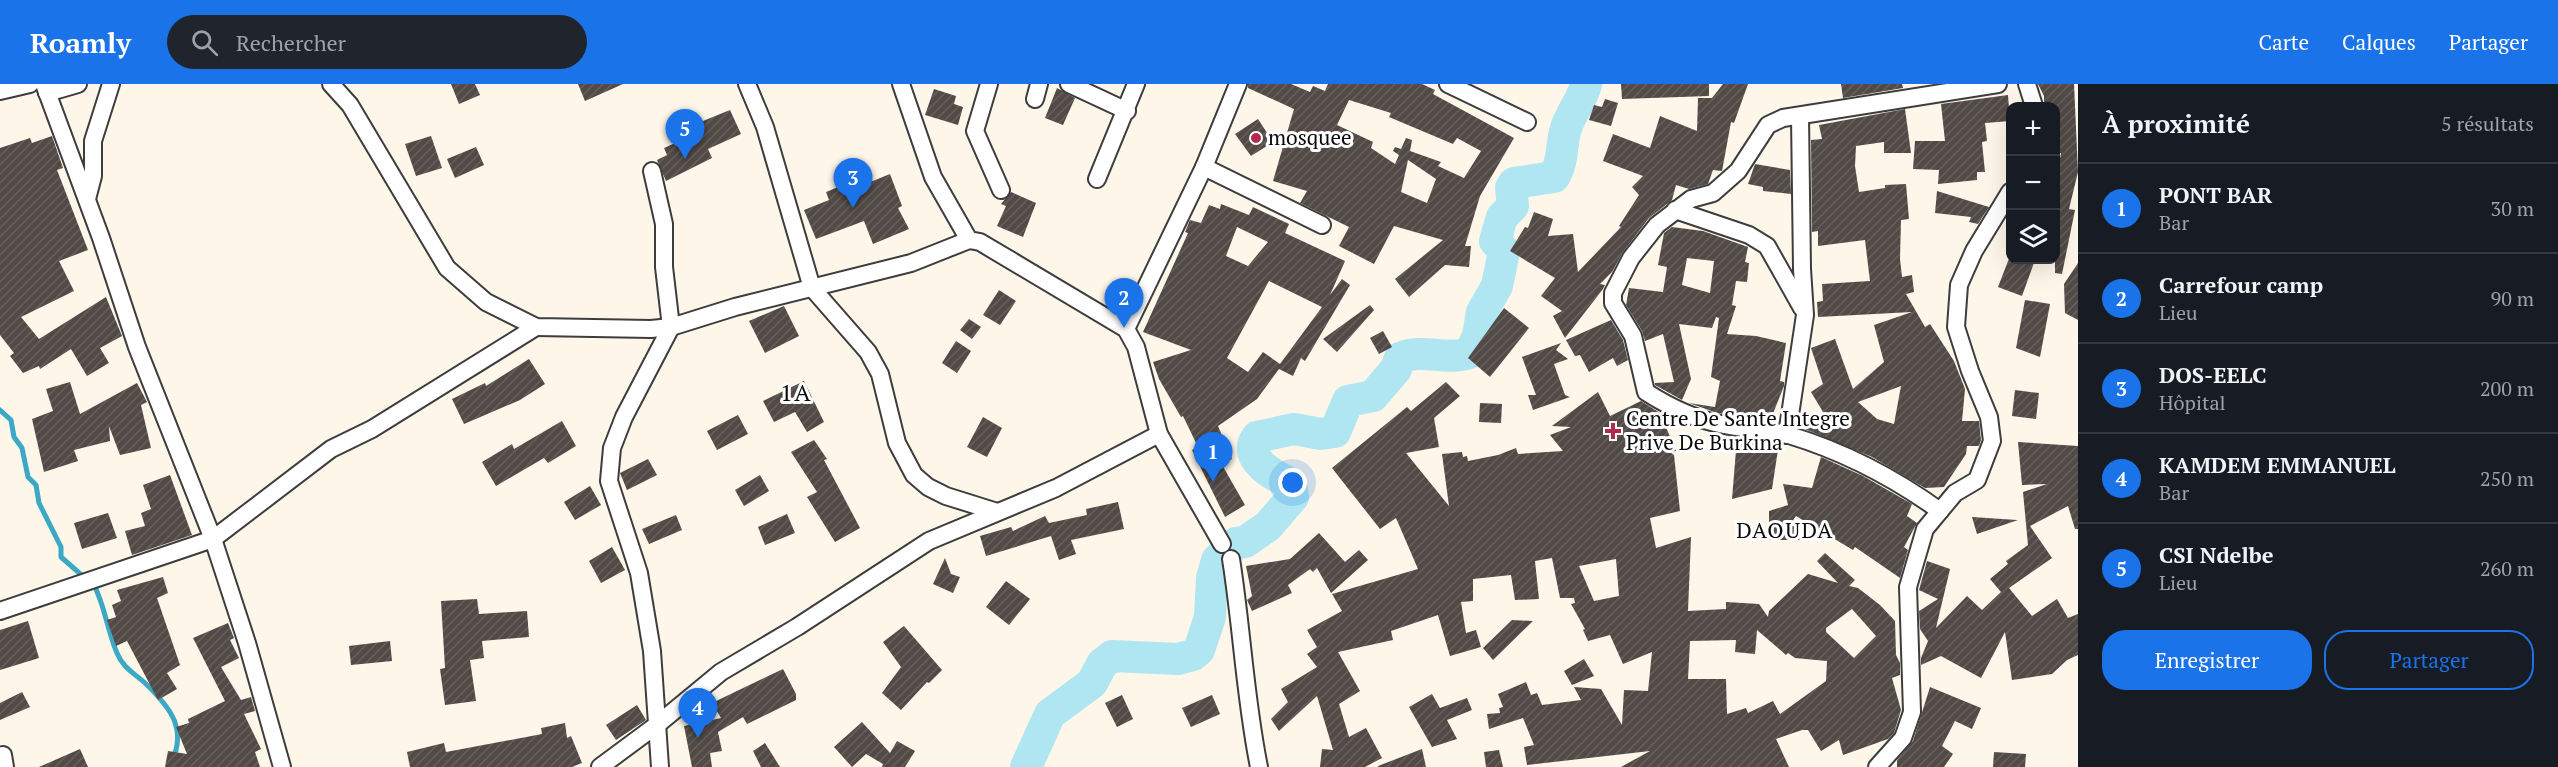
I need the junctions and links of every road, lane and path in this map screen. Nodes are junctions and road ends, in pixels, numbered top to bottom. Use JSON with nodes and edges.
{"nodes":[{"id":1,"x":30,"y":84,"type":"edge"},
{"id":2,"x":78,"y":84,"type":"edge"},
{"id":3,"x":111,"y":84,"type":"edge"},
{"id":4,"x":331,"y":84,"type":"edge"},
{"id":5,"x":747,"y":84,"type":"edge"},
{"id":6,"x":901,"y":84,"type":"edge"},
{"id":7,"x":989,"y":84,"type":"edge"},
{"id":8,"x":1069,"y":84,"type":"edge"},
{"id":9,"x":1136,"y":84,"type":"edge"},
{"id":10,"x":1238,"y":84,"type":"edge"},
{"id":11,"x":1448,"y":84,"type":"edge"},
{"id":12,"x":1998,"y":84,"type":"edge"},
{"id":13,"x":2027,"y":84,"type":"edge"},
{"id":14,"x":46,"y":88,"type":"edge"},
{"id":15,"x":0,"y":91,"type":"edge"},
{"id":16,"x":2033,"y":102,"type":"edge"},
{"id":17,"x":1126,"y":111,"type":"junction"},
{"id":18,"x":1800,"y":116,"type":"junction"},
{"id":19,"x":1527,"y":122,"type":"dead end"},
{"id":20,"x":1204,"y":167,"type":"junction"},
{"id":21,"x":652,"y":171,"type":"dead end"},
{"id":22,"x":1097,"y":178,"type":"dead end"},
{"id":23,"x":1001,"y":190,"type":"dead end"},
{"id":24,"x":87,"y":199,"type":"junction"},
{"id":25,"x":2006,"y":199,"type":"edge"},
{"id":26,"x":1676,"y":210,"type":"junction"},
{"id":27,"x":1322,"y":225,"type":"dead end"},
{"id":28,"x":969,"y":240,"type":"junction"},
{"id":29,"x":812,"y":288,"type":"junction"},
{"id":30,"x":1805,"y":315,"type":"junction"},
{"id":31,"x":536,"y":327,"type":"junction"},
{"id":32,"x":671,"y":327,"type":"junction"},
{"id":33,"x":1126,"y":329,"type":"junction"},
{"id":34,"x":1159,"y":434,"type":"junction"},
{"id":35,"x":1787,"y":435,"type":"junction"},
{"id":36,"x":1940,"y":511,"type":"junction"},
{"id":37,"x":997,"y":512,"type":"junction"},
{"id":38,"x":213,"y":539,"type":"junction"},
{"id":39,"x":1222,"y":544,"type":"dead end"},
{"id":40,"x":1232,"y":559,"type":"dead end"},
{"id":41,"x":0,"y":611,"type":"edge"},
{"id":42,"x":658,"y":724,"type":"junction"},
{"id":43,"x":282,"y":767,"type":"edge"},
{"id":44,"x":600,"y":767,"type":"edge"},
{"id":45,"x":660,"y":767,"type":"edge"},
{"id":46,"x":1259,"y":767,"type":"edge"},
{"id":47,"x":1877,"y":767,"type":"edge"}],
"edges":[{"from":1,"to":15,"type":"street"},
{"from":2,"to":14,"type":"street"},
{"from":3,"to":24,"type":"street"},
{"from":4,"to":31,"type":"street"},
{"from":5,"to":29,"type":"street"},
{"from":6,"to":28,"type":"street"},
{"from":7,"to":23,"type":"street"},
{"from":8,"to":17,"type":"street"},
{"from":9,"to":17,"type":"street"},
{"from":10,"to":20,"type":"street"},
{"from":11,"to":19,"type":"street"},
{"from":12,"to":18,"type":"street"},
{"from":13,"to":16,"type":"street"},
{"from":14,"to":24,"type":"street"},
{"from":17,"to":22,"type":"street"},
{"from":18,"to":26,"type":"street"},
{"from":18,"to":30,"type":"street"},
{"from":20,"to":27,"type":"street"},
{"from":20,"to":33,"type":"street"},
{"from":21,"to":32,"type":"street"},
{"from":24,"to":38,"type":"street"},
{"from":25,"to":36,"type":"street"},
{"from":26,"to":30,"type":"street"},
{"from":26,"to":35,"type":"street"},
{"from":28,"to":29,"type":"street"},
{"from":28,"to":33,"type":"street"},
{"from":29,"to":32,"type":"street"},
{"from":29,"to":37,"type":"street"},
{"from":30,"to":35,"type":"street"},
{"from":31,"to":32,"type":"street"},
{"from":31,"to":38,"type":"street"},
{"from":32,"to":42,"type":"street"},
{"from":33,"to":34,"type":"street"},
{"from":34,"to":37,"type":"street"},
{"from":34,"to":39,"type":"street"},
{"from":35,"to":36,"type":"street"},
{"from":36,"to":47,"type":"street"},
{"from":37,"to":42,"type":"street"},
{"from":38,"to":41,"type":"street"},
{"from":38,"to":43,"type":"street"},
{"from":40,"to":46,"type":"street"},
{"from":42,"to":44,"type":"street"},
{"from":42,"to":45,"type":"street"}]}
